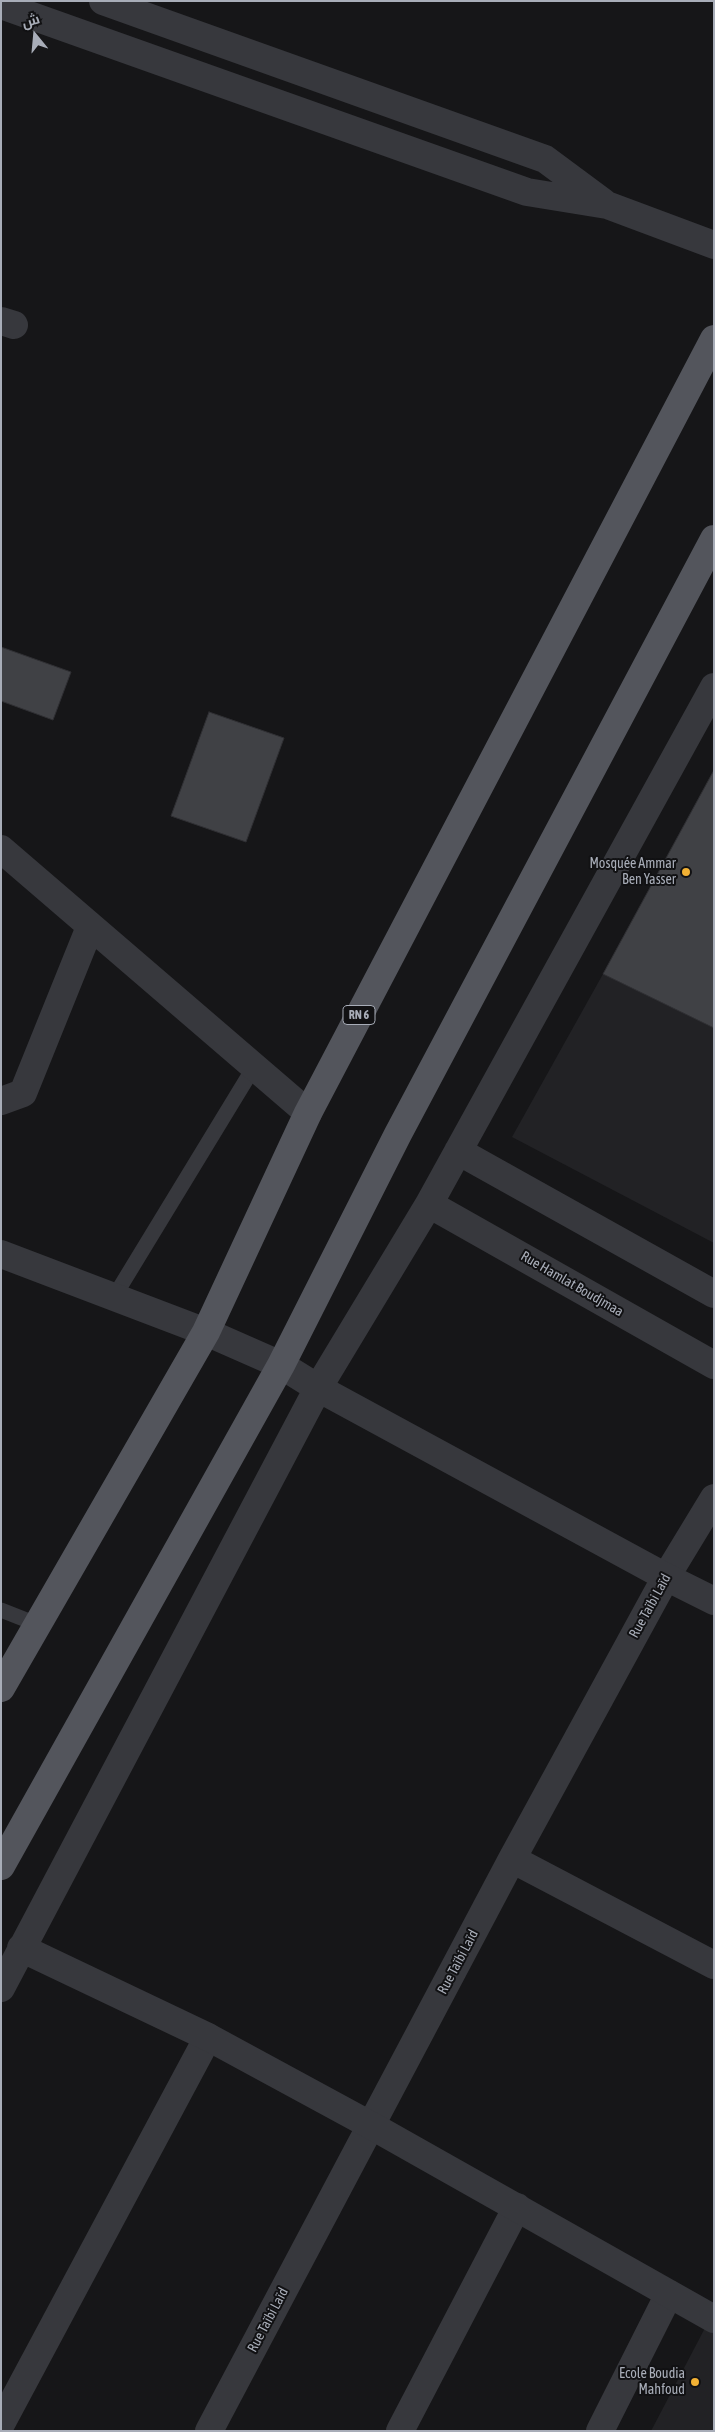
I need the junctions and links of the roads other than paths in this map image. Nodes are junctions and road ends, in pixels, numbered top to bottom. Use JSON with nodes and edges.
{"nodes":[{"id":1,"x":102,"y":1,"type":"edge"},
{"id":2,"x":1,"y":5,"type":"edge"},
{"id":3,"x":607,"y":205,"type":"junction"},
{"id":4,"x":714,"y":245,"type":"edge"},
{"id":5,"x":714,"y":339,"type":"edge"},
{"id":6,"x":714,"y":539,"type":"edge"},
{"id":7,"x":714,"y":687,"type":"edge"},
{"id":8,"x":1,"y":849,"type":"edge"},
{"id":9,"x":90,"y":927,"type":"junction"},
{"id":10,"x":254,"y":1067,"type":"junction"},
{"id":11,"x":1,"y":1101,"type":"edge"},
{"id":12,"x":308,"y":1113,"type":"junction"},
{"id":13,"x":458,"y":1151,"type":"junction"},
{"id":14,"x":429,"y":1204,"type":"junction"},
{"id":15,"x":1,"y":1254,"type":"edge"},
{"id":16,"x":714,"y":1294,"type":"edge"},
{"id":17,"x":114,"y":1297,"type":"junction"},
{"id":18,"x":206,"y":1332,"type":"junction"},
{"id":19,"x":281,"y":1365,"type":"junction"},
{"id":20,"x":714,"y":1365,"type":"edge"},
{"id":21,"x":318,"y":1388,"type":"junction"},
{"id":22,"x":714,"y":1498,"type":"edge"},
{"id":23,"x":666,"y":1578,"type":"junction"},
{"id":24,"x":714,"y":1601,"type":"edge"},
{"id":25,"x":1,"y":1610,"type":"edge"},
{"id":26,"x":39,"y":1624,"type":"junction"},
{"id":27,"x":1,"y":1688,"type":"edge"},
{"id":28,"x":5,"y":1851,"type":"edge"},
{"id":29,"x":512,"y":1859,"type":"junction"},
{"id":30,"x":21,"y":1948,"type":"junction"},
{"id":31,"x":714,"y":1964,"type":"edge"},
{"id":32,"x":1,"y":1988,"type":"edge"},
{"id":33,"x":208,"y":2037,"type":"junction"},
{"id":34,"x":372,"y":2126,"type":"junction"},
{"id":35,"x":517,"y":2207,"type":"junction"},
{"id":36,"x":669,"y":2294,"type":"junction"},
{"id":37,"x":714,"y":2319,"type":"edge"},
{"id":38,"x":1,"y":2424,"type":"edge"},
{"id":39,"x":209,"y":2431,"type":"edge"},
{"id":40,"x":400,"y":2431,"type":"edge"},
{"id":41,"x":600,"y":2431,"type":"edge"}],
"edges":[{"from":1,"to":3,"type":"street"},
{"from":2,"to":3,"type":"street"},
{"from":3,"to":4,"type":"street"},
{"from":5,"to":12,"type":"main road","number":"RN 6"},
{"from":6,"to":19,"type":"main road"},
{"from":7,"to":13,"type":"street"},
{"from":8,"to":9,"type":"street"},
{"from":9,"to":10,"type":"street"},
{"from":9,"to":11,"type":"street"},
{"from":10,"to":12,"type":"street"},
{"from":10,"to":17,"type":"lane"},
{"from":12,"to":18,"type":"main road","number":"RN 6"},
{"from":13,"to":14,"type":"street"},
{"from":13,"to":16,"type":"street"},
{"from":14,"to":20,"type":"street","name":"Rue Hamlat Boudjmaa"},
{"from":14,"to":21,"type":"street"},
{"from":15,"to":17,"type":"street"},
{"from":17,"to":18,"type":"street"},
{"from":18,"to":19,"type":"street"},
{"from":18,"to":26,"type":"main road","number":"RN 6"},
{"from":19,"to":21,"type":"street"},
{"from":19,"to":28,"type":"main road"},
{"from":21,"to":23,"type":"street"},
{"from":21,"to":30,"type":"street"},
{"from":22,"to":23,"type":"street","name":"Rue Taïbi Laïd"},
{"from":23,"to":24,"type":"street"},
{"from":23,"to":29,"type":"street","name":"Rue Taïbi Laïd"},
{"from":25,"to":26,"type":"lane"},
{"from":26,"to":27,"type":"main road","number":"RN 6"},
{"from":29,"to":31,"type":"street"},
{"from":29,"to":34,"type":"street","name":"Rue Taïbi Laïd"},
{"from":30,"to":32,"type":"street"},
{"from":30,"to":33,"type":"street"},
{"from":33,"to":34,"type":"street"},
{"from":33,"to":38,"type":"street"},
{"from":34,"to":35,"type":"street"},
{"from":34,"to":39,"type":"street","name":"Rue Taïbi Laïd"},
{"from":35,"to":36,"type":"street"},
{"from":35,"to":40,"type":"street"},
{"from":36,"to":37,"type":"street"},
{"from":36,"to":41,"type":"street"}]}
